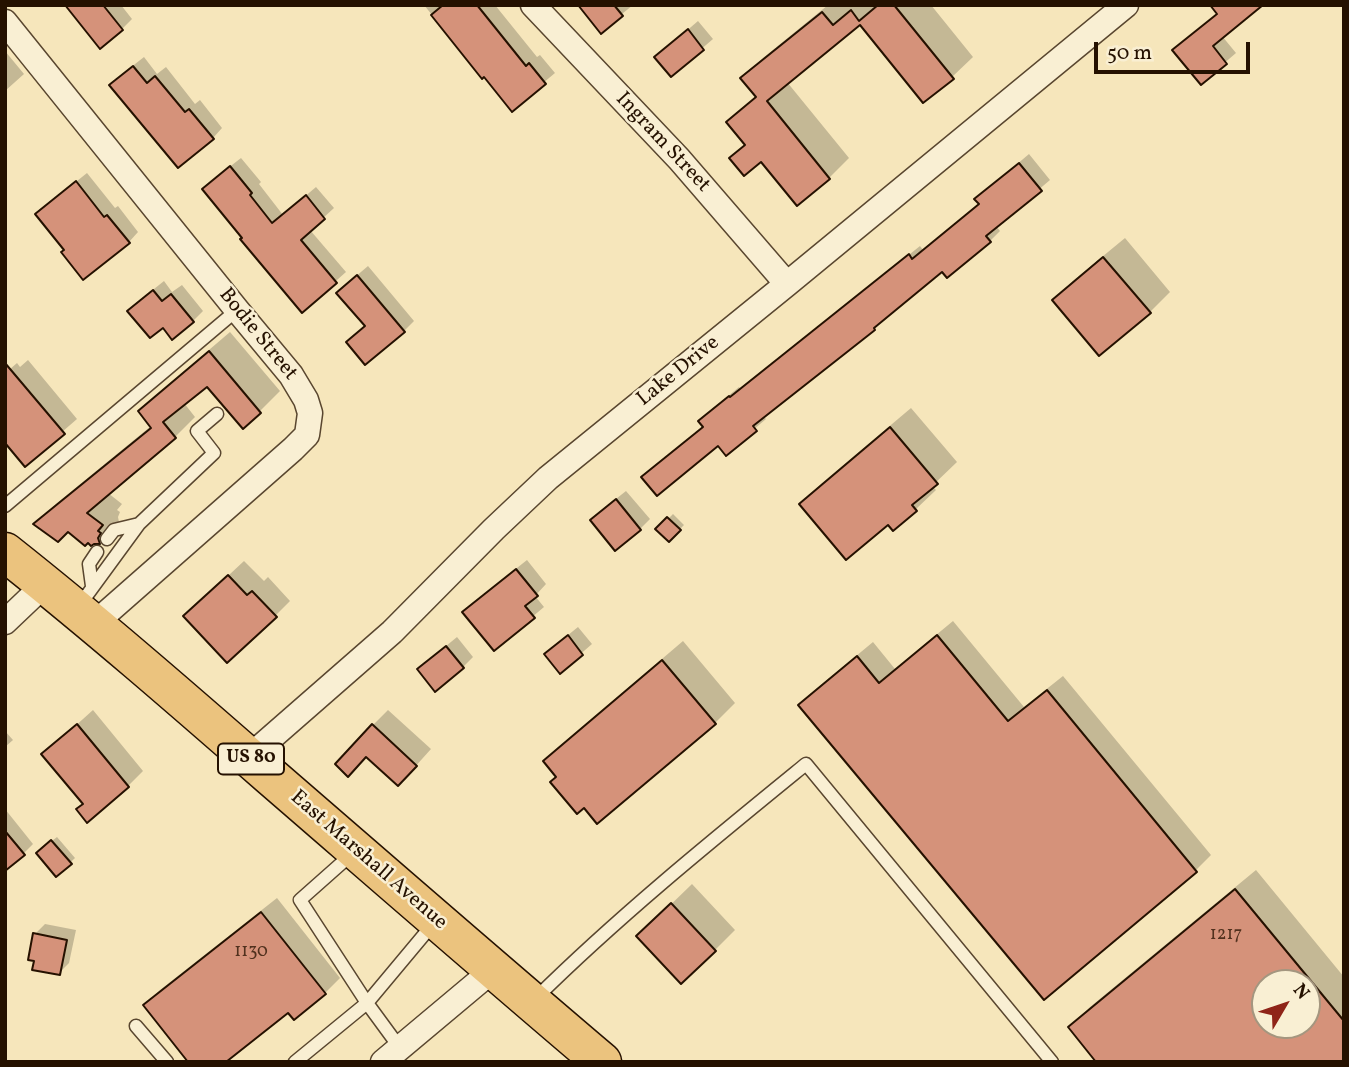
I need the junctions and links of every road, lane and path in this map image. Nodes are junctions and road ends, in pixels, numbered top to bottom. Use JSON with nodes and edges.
{"nodes":[{"id":1,"x":533,"y":5,"type":"edge"},
{"id":2,"x":1126,"y":5,"type":"edge"},
{"id":3,"x":5,"y":22,"type":"edge"},
{"id":4,"x":787,"y":284,"type":"junction"},
{"id":5,"x":237,"y":310,"type":"junction"},
{"id":6,"x":217,"y":414,"type":"dead end"},
{"id":7,"x":5,"y":506,"type":"edge"},
{"id":8,"x":139,"y":524,"type":"junction"},
{"id":9,"x":107,"y":538,"type":"dead end"},
{"id":10,"x":97,"y":551,"type":"dead end"},
{"id":11,"x":5,"y":552,"type":"edge"},
{"id":12,"x":45,"y":583,"type":"junction"},
{"id":13,"x":88,"y":606,"type":"junction"},
{"id":14,"x":5,"y":622,"type":"edge"},
{"id":15,"x":249,"y":757,"type":"junction"},
{"id":16,"x":356,"y":850,"type":"junction"},
{"id":17,"x":436,"y":920,"type":"junction"},
{"id":18,"x":494,"y":970,"type":"junction"},
{"id":19,"x":531,"y":1002,"type":"junction"},
{"id":20,"x":367,"y":1003,"type":"junction"},
{"id":21,"x":136,"y":1026,"type":"dead end"},
{"id":22,"x":392,"y":1055,"type":"edge"},
{"id":23,"x":167,"y":1062,"type":"edge"},
{"id":24,"x":295,"y":1062,"type":"edge"},
{"id":25,"x":602,"y":1062,"type":"edge"},
{"id":26,"x":1052,"y":1062,"type":"edge"}],
"edges":[{"from":1,"to":4,"type":"street","name":"Ingram Street"},
{"from":2,"to":4,"type":"street","name":"Lake Drive"},
{"from":3,"to":5,"type":"street","name":"Bodie Street"},
{"from":4,"to":15,"type":"street","name":"Lake Drive"},
{"from":5,"to":7,"type":"lane"},
{"from":5,"to":13,"type":"street","name":"Bodie Street"},
{"from":6,"to":8,"type":"lane"},
{"from":8,"to":9,"type":"lane"},
{"from":8,"to":13,"type":"lane"},
{"from":10,"to":13,"type":"lane"},
{"from":11,"to":12,"type":"main road","name":"East Marshall Avenue","number":"US 80"},
{"from":12,"to":13,"type":"main road","name":"East Marshall Avenue","number":"US 80"},
{"from":12,"to":14,"type":"street"},
{"from":13,"to":15,"type":"main road","name":"East Marshall Avenue","number":"US 80"},
{"from":15,"to":16,"type":"main road","name":"East Marshall Avenue","number":"US 80"},
{"from":16,"to":17,"type":"main road","name":"East Marshall Avenue","number":"US 80"},
{"from":16,"to":20,"type":"lane"},
{"from":17,"to":18,"type":"main road","name":"East Marshall Avenue","number":"US 80"},
{"from":17,"to":20,"type":"lane"},
{"from":18,"to":19,"type":"main road","name":"East Marshall Avenue","number":"US 80"},
{"from":18,"to":22,"type":"street"},
{"from":19,"to":25,"type":"main road","name":"East Marshall Avenue","number":"US 80"},
{"from":19,"to":26,"type":"lane"},
{"from":20,"to":22,"type":"lane"},
{"from":20,"to":24,"type":"lane"},
{"from":21,"to":23,"type":"lane"}]}
